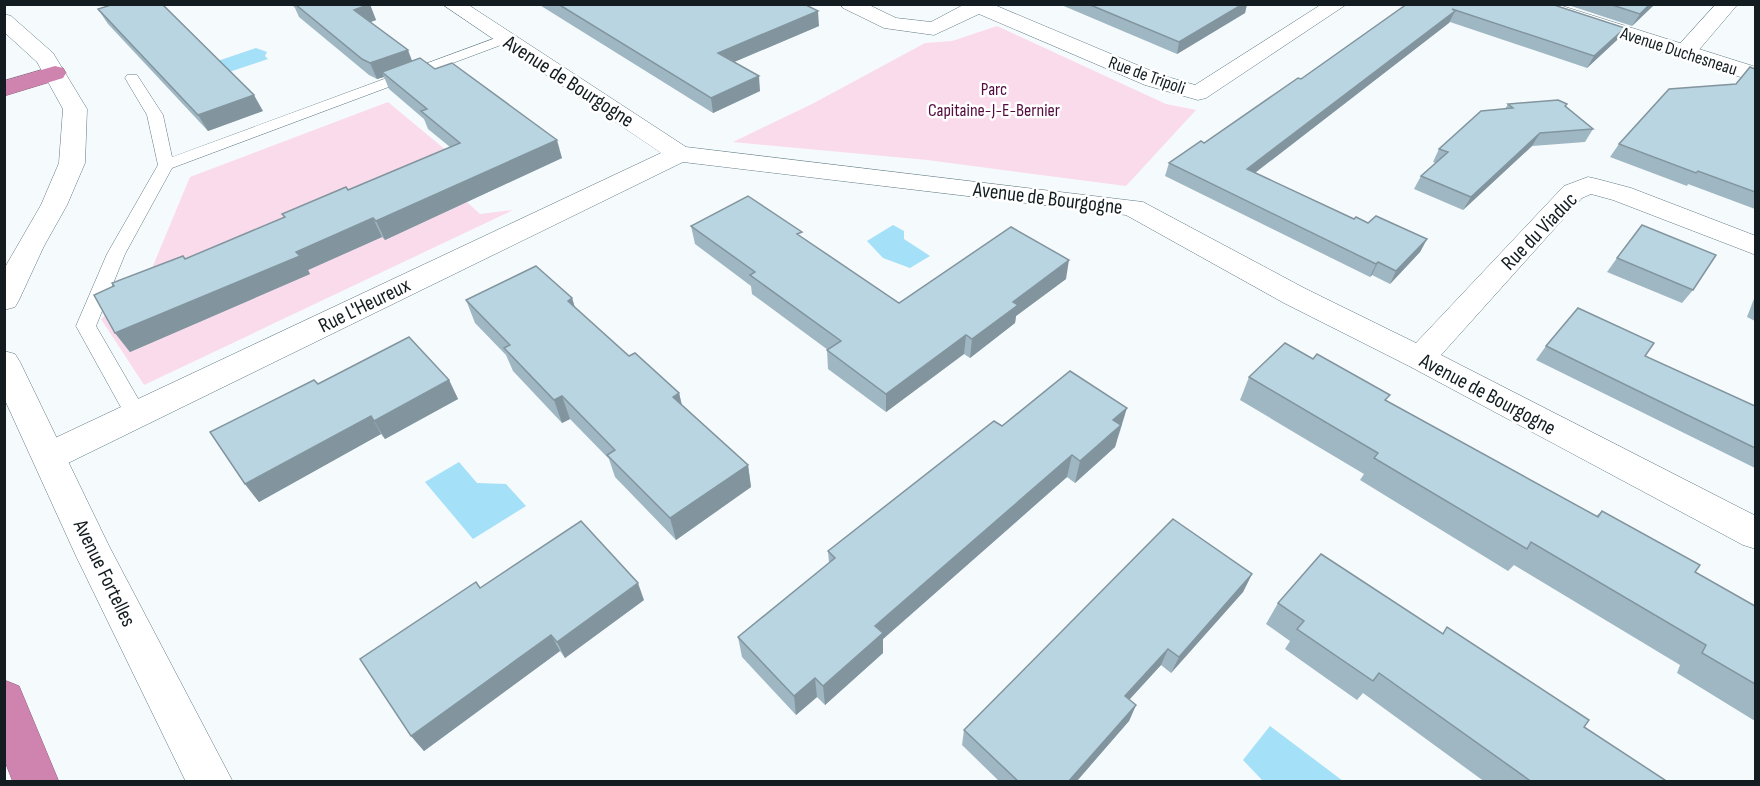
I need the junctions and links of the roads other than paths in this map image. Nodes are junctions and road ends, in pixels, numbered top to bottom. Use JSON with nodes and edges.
{"nodes":[{"id":1,"x":452,"y":4,"type":"edge"},
{"id":2,"x":850,"y":4,"type":"edge"},
{"id":3,"x":1337,"y":4,"type":"edge"},
{"id":4,"x":1533,"y":4,"type":"edge"},
{"id":5,"x":1728,"y":4,"type":"edge"},
{"id":6,"x":980,"y":5,"type":"edge"},
{"id":7,"x":4,"y":20,"type":"edge"},
{"id":8,"x":504,"y":39,"type":"junction"},
{"id":9,"x":1684,"y":52,"type":"junction"},
{"id":10,"x":50,"y":65,"type":"junction"},
{"id":11,"x":4,"y":70,"type":"edge"},
{"id":12,"x":1755,"y":75,"type":"edge"},
{"id":13,"x":132,"y":78,"type":"dead end"},
{"id":14,"x":4,"y":89,"type":"edge"},
{"id":15,"x":679,"y":154,"type":"junction"},
{"id":16,"x":166,"y":165,"type":"junction"},
{"id":17,"x":1755,"y":246,"type":"edge"},
{"id":18,"x":4,"y":300,"type":"edge"},
{"id":19,"x":1420,"y":358,"type":"junction"},
{"id":20,"x":4,"y":362,"type":"edge"},
{"id":21,"x":136,"y":414,"type":"junction"},
{"id":22,"x":50,"y":456,"type":"junction"},
{"id":23,"x":1755,"y":534,"type":"edge"},
{"id":24,"x":4,"y":700,"type":"edge"},
{"id":25,"x":36,"y":782,"type":"edge"},
{"id":26,"x":210,"y":782,"type":"edge"}],
"edges":[{"from":1,"to":8,"type":"street","name":"Avenue de Bourgogne"},
{"from":2,"to":6,"type":"street"},
{"from":3,"to":6,"type":"street","name":"Rue de Tripoli"},
{"from":4,"to":9,"type":"street","name":"Avenue Duchesneau"},
{"from":5,"to":9,"type":"street"},
{"from":7,"to":10,"type":"street"},
{"from":8,"to":15,"type":"street","name":"Avenue de Bourgogne"},
{"from":8,"to":16,"type":"lane"},
{"from":9,"to":12,"type":"street","name":"Avenue Duchesneau"},
{"from":10,"to":11,"type":"highway"},
{"from":10,"to":14,"type":"highway"},
{"from":10,"to":18,"type":"street"},
{"from":13,"to":16,"type":"lane"},
{"from":15,"to":19,"type":"street","name":"Avenue de Bourgogne"},
{"from":15,"to":21,"type":"street","name":"Rue L'Heureux"},
{"from":16,"to":21,"type":"lane"},
{"from":17,"to":19,"type":"street","name":"Rue du Viaduc"},
{"from":19,"to":23,"type":"street","name":"Avenue de Bourgogne"},
{"from":20,"to":22,"type":"street","name":"Avenue Fortelles"},
{"from":21,"to":22,"type":"street","name":"Rue L'Heureux"},
{"from":22,"to":26,"type":"street","name":"Avenue Fortelles"},
{"from":24,"to":25,"type":"highway"}]}
